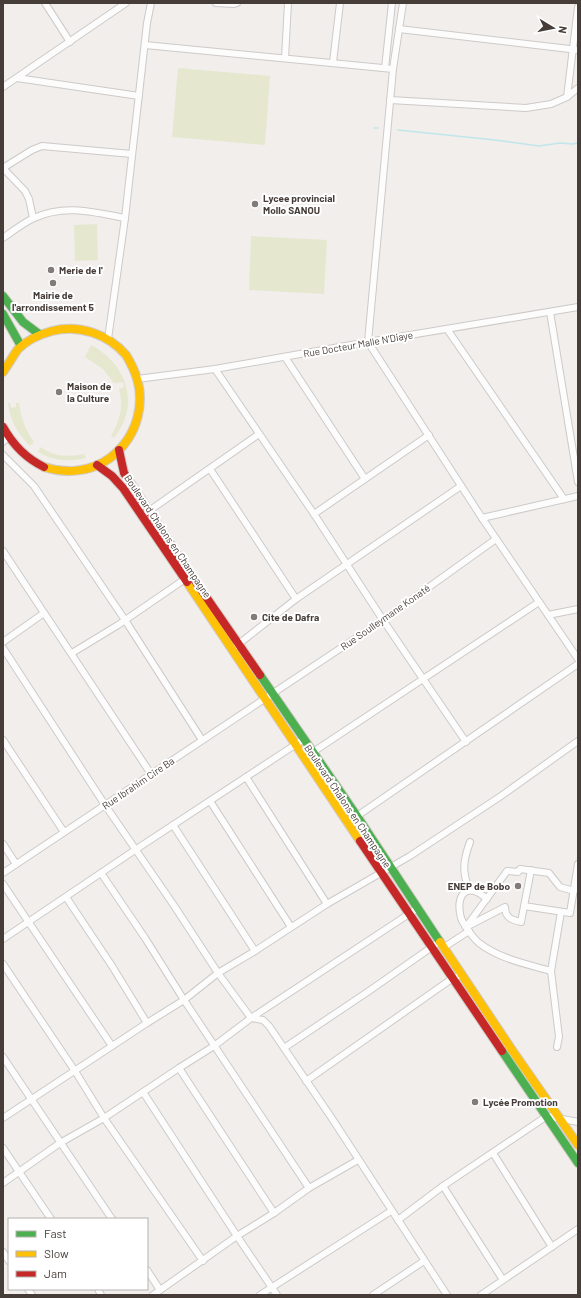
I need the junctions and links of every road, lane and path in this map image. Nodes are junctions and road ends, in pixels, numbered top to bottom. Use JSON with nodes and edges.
{"nodes":[{"id":1,"x":45,"y":3,"type":"edge"},
{"id":2,"x":126,"y":3,"type":"edge"},
{"id":3,"x":151,"y":3,"type":"edge"},
{"id":4,"x":216,"y":3,"type":"edge"},
{"id":5,"x":237,"y":3,"type":"edge"},
{"id":6,"x":288,"y":3,"type":"edge"},
{"id":7,"x":340,"y":3,"type":"edge"},
{"id":8,"x":392,"y":3,"type":"edge"},
{"id":9,"x":403,"y":3,"type":"edge"},
{"id":10,"x":578,"y":7,"type":"edge"},
{"id":11,"x":399,"y":29,"type":"junction"},
{"id":12,"x":70,"y":42,"type":"junction"},
{"id":13,"x":145,"y":45,"type":"junction"},
{"id":14,"x":576,"y":49,"type":"edge"},
{"id":15,"x":285,"y":58,"type":"junction"},
{"id":16,"x":333,"y":62,"type":"junction"},
{"id":17,"x":385,"y":68,"type":"junction"},
{"id":18,"x":393,"y":69,"type":"junction"},
{"id":19,"x":17,"y":78,"type":"junction"},
{"id":20,"x":3,"y":87,"type":"edge"},
{"id":21,"x":578,"y":88,"type":"edge"},
{"id":22,"x":139,"y":96,"type":"junction"},
{"id":23,"x":567,"y":97,"type":"junction"},
{"id":24,"x":390,"y":100,"type":"junction"},
{"id":25,"x":132,"y":154,"type":"junction"},
{"id":26,"x":33,"y":218,"type":"junction"},
{"id":27,"x":125,"y":218,"type":"junction"},
{"id":28,"x":3,"y":238,"type":"edge"},
{"id":29,"x":3,"y":296,"type":"edge"},
{"id":30,"x":578,"y":306,"type":"edge"},
{"id":31,"x":550,"y":312,"type":"junction"},
{"id":32,"x":3,"y":314,"type":"edge"},
{"id":33,"x":446,"y":329,"type":"junction"},
{"id":34,"x":39,"y":334,"type":"junction"},
{"id":35,"x":108,"y":339,"type":"junction"},
{"id":36,"x":368,"y":342,"type":"junction"},
{"id":37,"x":21,"y":346,"type":"junction"},
{"id":38,"x":285,"y":357,"type":"junction"},
{"id":39,"x":215,"y":369,"type":"junction"},
{"id":40,"x":3,"y":372,"type":"edge"},
{"id":41,"x":138,"y":379,"type":"junction"},
{"id":42,"x":3,"y":427,"type":"edge"},
{"id":43,"x":259,"y":434,"type":"junction"},
{"id":44,"x":429,"y":435,"type":"junction"},
{"id":45,"x":6,"y":439,"type":"edge"},
{"id":46,"x":119,"y":450,"type":"junction"},
{"id":47,"x":3,"y":455,"type":"edge"},
{"id":48,"x":97,"y":465,"type":"junction"},
{"id":49,"x":210,"y":469,"type":"junction"},
{"id":50,"x":365,"y":479,"type":"junction"},
{"id":51,"x":578,"y":482,"type":"edge"},
{"id":52,"x":461,"y":486,"type":"junction"},
{"id":53,"x":578,"y":496,"type":"edge"},
{"id":54,"x":564,"y":499,"type":"junction"},
{"id":55,"x":146,"y":513,"type":"junction"},
{"id":56,"x":314,"y":514,"type":"junction"},
{"id":57,"x":482,"y":518,"type":"junction"},
{"id":58,"x":496,"y":539,"type":"junction"},
{"id":59,"x":3,"y":551,"type":"edge"},
{"id":60,"x":347,"y":565,"type":"junction"},
{"id":61,"x":188,"y":577,"type":"junction"},
{"id":62,"x":296,"y":599,"type":"junction"},
{"id":63,"x":539,"y":602,"type":"junction"},
{"id":64,"x":578,"y":609,"type":"edge"},
{"id":65,"x":44,"y":613,"type":"junction"},
{"id":66,"x":548,"y":615,"type":"junction"},
{"id":67,"x":125,"y":620,"type":"junction"},
{"id":68,"x":383,"y":620,"type":"junction"},
{"id":69,"x":3,"y":642,"type":"edge"},
{"id":70,"x":239,"y":643,"type":"junction"},
{"id":71,"x":3,"y":648,"type":"edge"},
{"id":72,"x":231,"y":649,"type":"junction"},
{"id":73,"x":72,"y":653,"type":"junction"},
{"id":74,"x":578,"y":659,"type":"edge"},
{"id":75,"x":578,"y":664,"type":"edge"},
{"id":76,"x":423,"y":680,"type":"junction"},
{"id":77,"x":272,"y":694,"type":"junction"},
{"id":78,"x":264,"y":699,"type":"junction"},
{"id":79,"x":304,"y":739,"type":"junction"},
{"id":80,"x":3,"y":740,"type":"edge"},
{"id":81,"x":202,"y":740,"type":"junction"},
{"id":82,"x":466,"y":742,"type":"junction"},
{"id":83,"x":578,"y":742,"type":"edge"},
{"id":84,"x":295,"y":745,"type":"junction"},
{"id":85,"x":313,"y":752,"type":"junction"},
{"id":86,"x":304,"y":758,"type":"junction"},
{"id":87,"x":151,"y":774,"type":"junction"},
{"id":88,"x":246,"y":777,"type":"junction"},
{"id":89,"x":210,"y":801,"type":"junction"},
{"id":90,"x":105,"y":805,"type":"junction"},
{"id":91,"x":357,"y":816,"type":"junction"},
{"id":92,"x":348,"y":822,"type":"junction"},
{"id":93,"x":172,"y":825,"type":"junction"},
{"id":94,"x":64,"y":832,"type":"junction"},
{"id":95,"x":470,"y":842,"type":"dead end"},
{"id":96,"x":3,"y":844,"type":"edge"},
{"id":97,"x":135,"y":850,"type":"junction"},
{"id":98,"x":16,"y":864,"type":"junction"},
{"id":99,"x":578,"y":864,"type":"edge"},
{"id":100,"x":390,"y":868,"type":"junction"},
{"id":101,"x":530,"y":870,"type":"junction"},
{"id":102,"x":3,"y":873,"type":"edge"},
{"id":103,"x":101,"y":873,"type":"junction"},
{"id":104,"x":380,"y":873,"type":"junction"},
{"id":105,"x":3,"y":884,"type":"edge"},
{"id":106,"x":469,"y":890,"type":"junction"},
{"id":107,"x":574,"y":891,"type":"junction"},
{"id":108,"x":66,"y":897,"type":"junction"},
{"id":109,"x":487,"y":899,"type":"junction"},
{"id":110,"x":327,"y":904,"type":"junction"},
{"id":111,"x":524,"y":906,"type":"junction"},
{"id":112,"x":418,"y":908,"type":"junction"},
{"id":113,"x":561,"y":912,"type":"junction"},
{"id":114,"x":408,"y":914,"type":"junction"},
{"id":115,"x":29,"y":922,"type":"junction"},
{"id":116,"x":291,"y":927,"type":"junction"},
{"id":117,"x":468,"y":929,"type":"junction"},
{"id":118,"x":3,"y":939,"type":"edge"},
{"id":119,"x":441,"y":945,"type":"junction"},
{"id":120,"x":431,"y":947,"type":"junction"},
{"id":121,"x":255,"y":951,"type":"junction"},
{"id":122,"x":3,"y":964,"type":"edge"},
{"id":123,"x":551,"y":971,"type":"junction"},
{"id":124,"x":218,"y":973,"type":"junction"},
{"id":125,"x":462,"y":975,"type":"junction"},
{"id":126,"x":452,"y":978,"type":"junction"},
{"id":127,"x":184,"y":1000,"type":"junction"},
{"id":128,"x":251,"y":1018,"type":"junction"},
{"id":129,"x":147,"y":1023,"type":"junction"},
{"id":130,"x":112,"y":1046,"type":"junction"},
{"id":131,"x":214,"y":1046,"type":"junction"},
{"id":132,"x":557,"y":1047,"type":"dead end"},
{"id":133,"x":284,"y":1048,"type":"junction"},
{"id":134,"x":3,"y":1057,"type":"edge"},
{"id":135,"x":179,"y":1068,"type":"junction"},
{"id":136,"x":75,"y":1072,"type":"junction"},
{"id":137,"x":306,"y":1081,"type":"junction"},
{"id":138,"x":143,"y":1092,"type":"junction"},
{"id":139,"x":31,"y":1100,"type":"junction"},
{"id":140,"x":547,"y":1116,"type":"junction"},
{"id":141,"x":3,"y":1118,"type":"edge"},
{"id":142,"x":104,"y":1118,"type":"junction"},
{"id":143,"x":560,"y":1119,"type":"junction"},
{"id":144,"x":578,"y":1122,"type":"edge"},
{"id":145,"x":60,"y":1143,"type":"junction"},
{"id":146,"x":578,"y":1145,"type":"edge"},
{"id":147,"x":3,"y":1148,"type":"edge"},
{"id":148,"x":493,"y":1153,"type":"junction"},
{"id":149,"x":358,"y":1160,"type":"junction"},
{"id":150,"x":578,"y":1163,"type":"edge"},
{"id":151,"x":20,"y":1172,"type":"junction"},
{"id":152,"x":3,"y":1183,"type":"edge"},
{"id":153,"x":443,"y":1186,"type":"junction"},
{"id":154,"x":309,"y":1188,"type":"junction"},
{"id":155,"x":391,"y":1211,"type":"junction"},
{"id":156,"x":274,"y":1213,"type":"junction"},
{"id":157,"x":50,"y":1218,"type":"edge"},
{"id":158,"x":111,"y":1218,"type":"edge"},
{"id":159,"x":398,"y":1220,"type":"junction"},
{"id":160,"x":578,"y":1229,"type":"edge"},
{"id":161,"x":237,"y":1236,"type":"junction"},
{"id":162,"x":552,"y":1247,"type":"junction"},
{"id":163,"x":203,"y":1261,"type":"junction"},
{"id":164,"x":424,"y":1261,"type":"junction"},
{"id":165,"x":148,"y":1272,"type":"edge"},
{"id":166,"x":503,"y":1280,"type":"junction"},
{"id":167,"x":272,"y":1287,"type":"junction"},
{"id":168,"x":160,"y":1290,"type":"junction"},
{"id":169,"x":153,"y":1295,"type":"edge"},
{"id":170,"x":260,"y":1295,"type":"edge"},
{"id":171,"x":277,"y":1295,"type":"edge"},
{"id":172,"x":373,"y":1295,"type":"edge"},
{"id":173,"x":447,"y":1295,"type":"edge"},
{"id":174,"x":481,"y":1295,"type":"edge"}],
"edges":[{"from":1,"to":12,"type":"street"},
{"from":2,"to":12,"type":"street"},
{"from":3,"to":13,"type":"street"},
{"from":4,"to":5,"type":"street"},
{"from":6,"to":15,"type":"street"},
{"from":7,"to":16,"type":"street"},
{"from":8,"to":17,"type":"street"},
{"from":9,"to":11,"type":"street"},
{"from":10,"to":14,"type":"street"},
{"from":11,"to":14,"type":"street"},
{"from":11,"to":18,"type":"street"},
{"from":12,"to":19,"type":"street"},
{"from":13,"to":15,"type":"street"},
{"from":13,"to":22,"type":"street"},
{"from":14,"to":23,"type":"street"},
{"from":15,"to":16,"type":"street"},
{"from":16,"to":17,"type":"street"},
{"from":17,"to":18,"type":"street"},
{"from":18,"to":24,"type":"street"},
{"from":19,"to":20,"type":"street"},
{"from":19,"to":22,"type":"street"},
{"from":21,"to":23,"type":"street"},
{"from":22,"to":25,"type":"street"},
{"from":23,"to":24,"type":"street"},
{"from":24,"to":36,"type":"street"},
{"from":25,"to":26,"type":"street"},
{"from":25,"to":27,"type":"street"},
{"from":26,"to":27,"type":"street"},
{"from":26,"to":28,"type":"street"},
{"from":27,"to":35,"type":"street"},
{"from":29,"to":34,"type":"main road"},
{"from":30,"to":31,"type":"street","name":"Rue Docteur Malle N'Diaye"},
{"from":31,"to":33,"type":"street","name":"Rue Docteur Malle N'Diaye"},
{"from":31,"to":51,"type":"street"},
{"from":32,"to":37,"type":"main road"},
{"from":33,"to":36,"type":"street","name":"Rue Docteur Malle N'Diaye"},
{"from":33,"to":54,"type":"street"},
{"from":34,"to":35,"type":"main road"},
{"from":34,"to":37,"type":"main road"},
{"from":35,"to":41,"type":"main road"},
{"from":36,"to":38,"type":"street","name":"Rue Docteur Malle N'Diaye"},
{"from":36,"to":44,"type":"street"},
{"from":37,"to":40,"type":"main road"},
{"from":38,"to":39,"type":"street","name":"Rue Docteur Malle N'Diaye"},
{"from":38,"to":50,"type":"street"},
{"from":39,"to":41,"type":"street","name":"Rue Docteur Malle N'Diaye"},
{"from":39,"to":43,"type":"street"},
{"from":41,"to":46,"type":"main road"},
{"from":42,"to":45,"type":"main road"},
{"from":43,"to":49,"type":"street"},
{"from":43,"to":56,"type":"street"},
{"from":44,"to":50,"type":"street"},
{"from":44,"to":52,"type":"street"},
{"from":45,"to":48,"type":"main road"},
{"from":46,"to":48,"type":"main road"},
{"from":46,"to":55,"type":"main road","name":"Boulevard Chalons en Champagne"},
{"from":47,"to":67,"type":"street"},
{"from":48,"to":55,"type":"main road","name":"Boulevard Chalons en Champagne"},
{"from":49,"to":55,"type":"street"},
{"from":49,"to":62,"type":"street"},
{"from":50,"to":56,"type":"street"},
{"from":52,"to":57,"type":"street"},
{"from":52,"to":60,"type":"street"},
{"from":53,"to":54,"type":"street"},
{"from":54,"to":57,"type":"street"},
{"from":55,"to":61,"type":"main road","name":"Boulevard Chalons en Champagne"},
{"from":56,"to":60,"type":"street"},
{"from":57,"to":58,"type":"street"},
{"from":58,"to":63,"type":"street"},
{"from":58,"to":68,"type":"street","name":"Rue Soulleymane Konaté"},
{"from":59,"to":65,"type":"street"},
{"from":60,"to":62,"type":"street"},
{"from":60,"to":68,"type":"street"},
{"from":61,"to":67,"type":"street"},
{"from":61,"to":70,"type":"main road","name":"Boulevard Chalons en Champagne"},
{"from":61,"to":72,"type":"main road","name":"Boulevard Chalons en Champagne"},
{"from":62,"to":70,"type":"street"},
{"from":63,"to":66,"type":"street"},
{"from":63,"to":76,"type":"street"},
{"from":64,"to":66,"type":"street"},
{"from":65,"to":69,"type":"street"},
{"from":65,"to":73,"type":"street"},
{"from":66,"to":74,"type":"street"},
{"from":67,"to":73,"type":"street"},
{"from":67,"to":81,"type":"street"},
{"from":68,"to":76,"type":"street"},
{"from":68,"to":77,"type":"street","name":"Rue Soulleymane Konaté"},
{"from":70,"to":72,"type":"street"},
{"from":70,"to":77,"type":"main road","name":"Boulevard Chalons en Champagne"},
{"from":71,"to":90,"type":"street"},
{"from":72,"to":78,"type":"main road","name":"Boulevard Chalons en Champagne"},
{"from":73,"to":87,"type":"street"},
{"from":75,"to":82,"type":"street"},
{"from":76,"to":82,"type":"street"},
{"from":76,"to":85,"type":"street"},
{"from":77,"to":78,"type":"street","name":"Rue Ibrahim Cire Ba"},
{"from":77,"to":79,"type":"main road","name":"Boulevard Chalons en Champagne"},
{"from":78,"to":81,"type":"street","name":"Rue Ibrahim Cire Ba"},
{"from":78,"to":84,"type":"main road","name":"Boulevard Chalons en Champagne"},
{"from":79,"to":84,"type":"street"},
{"from":79,"to":85,"type":"main road","name":"Boulevard Chalons en Champagne"},
{"from":80,"to":94,"type":"street"},
{"from":81,"to":87,"type":"street","name":"Rue Ibrahim Cire Ba"},
{"from":82,"to":91,"type":"street"},
{"from":83,"to":100,"type":"street"},
{"from":84,"to":86,"type":"main road","name":"Boulevard Chalons en Champagne"},
{"from":84,"to":88,"type":"street"},
{"from":85,"to":86,"type":"street"},
{"from":85,"to":91,"type":"main road","name":"Boulevard Chalons en Champagne"},
{"from":86,"to":92,"type":"main road","name":"Boulevard Chalons en Champagne"},
{"from":87,"to":90,"type":"street","name":"Rue Ibrahim Cire Ba"},
{"from":88,"to":89,"type":"street"},
{"from":88,"to":110,"type":"street"},
{"from":89,"to":93,"type":"street"},
{"from":89,"to":116,"type":"street"},
{"from":90,"to":94,"type":"street","name":"Rue Ibrahim Cire Ba"},
{"from":90,"to":97,"type":"street"},
{"from":91,"to":92,"type":"street"},
{"from":91,"to":100,"type":"main road","name":"Boulevard Chalons en Champagne"},
{"from":92,"to":104,"type":"main road","name":"Boulevard Chalons en Champagne"},
{"from":93,"to":97,"type":"street"},
{"from":93,"to":121,"type":"street"},
{"from":94,"to":98,"type":"street","name":"Rue Ibrahim Cire Ba"},
{"from":95,"to":106,"type":"street"},
{"from":96,"to":98,"type":"street"},
{"from":97,"to":103,"type":"street"},
{"from":97,"to":124,"type":"street"},
{"from":98,"to":102,"type":"street","name":"Rue Ibrahim Cire Ba"},
{"from":99,"to":107,"type":"street"},
{"from":100,"to":104,"type":"street"},
{"from":100,"to":112,"type":"main road","name":"Boulevard Chalons en Champagne"},
{"from":101,"to":107,"type":"street"},
{"from":101,"to":109,"type":"street"},
{"from":101,"to":111,"type":"street"},
{"from":103,"to":108,"type":"street"},
{"from":103,"to":127,"type":"street"},
{"from":104,"to":110,"type":"street"},
{"from":104,"to":114,"type":"main road","name":"Boulevard Chalons en Champagne"},
{"from":105,"to":115,"type":"street"},
{"from":106,"to":109,"type":"street"},
{"from":106,"to":117,"type":"street"},
{"from":107,"to":113,"type":"street"},
{"from":108,"to":115,"type":"street"},
{"from":108,"to":129,"type":"street"},
{"from":109,"to":117,"type":"street"},
{"from":110,"to":116,"type":"street"},
{"from":111,"to":113,"type":"street"},
{"from":111,"to":117,"type":"street"},
{"from":112,"to":114,"type":"street"},
{"from":112,"to":119,"type":"main road","name":"Boulevard Chalons en Champagne"},
{"from":113,"to":123,"type":"street"},
{"from":114,"to":120,"type":"main road","name":"Boulevard Chalons en Champagne"},
{"from":114,"to":128,"type":"street"},
{"from":115,"to":118,"type":"street"},
{"from":115,"to":130,"type":"street"},
{"from":116,"to":121,"type":"street"},
{"from":117,"to":119,"type":"street"},
{"from":117,"to":123,"type":"street"},
{"from":119,"to":120,"type":"street"},
{"from":119,"to":125,"type":"main road","name":"Boulevard Chalons en Champagne"},
{"from":120,"to":126,"type":"main road","name":"Boulevard Chalons en Champagne"},
{"from":120,"to":133,"type":"street"},
{"from":121,"to":124,"type":"street"},
{"from":122,"to":136,"type":"street"},
{"from":123,"to":132,"type":"street"},
{"from":124,"to":127,"type":"street"},
{"from":124,"to":128,"type":"street"},
{"from":125,"to":126,"type":"street"},
{"from":125,"to":143,"type":"main road","name":"Boulevard Chalons en Champagne"},
{"from":126,"to":137,"type":"street"},
{"from":126,"to":140,"type":"main road","name":"Boulevard Chalons en Champagne"},
{"from":127,"to":129,"type":"street"},
{"from":127,"to":131,"type":"street"},
{"from":128,"to":131,"type":"street"},
{"from":128,"to":133,"type":"street"},
{"from":129,"to":130,"type":"street"},
{"from":130,"to":136,"type":"street"},
{"from":131,"to":135,"type":"street"},
{"from":131,"to":154,"type":"street"},
{"from":133,"to":137,"type":"street"},
{"from":134,"to":139,"type":"street"},
{"from":135,"to":138,"type":"street"},
{"from":135,"to":156,"type":"street"},
{"from":136,"to":139,"type":"street"},
{"from":136,"to":142,"type":"street"},
{"from":137,"to":149,"type":"street"},
{"from":138,"to":142,"type":"street"},
{"from":138,"to":161,"type":"street"},
{"from":139,"to":141,"type":"street"},
{"from":139,"to":145,"type":"street"},
{"from":140,"to":143,"type":"street"},
{"from":140,"to":148,"type":"street"},
{"from":140,"to":150,"type":"main road","name":"Boulevard Chalons en Champagne"},
{"from":142,"to":145,"type":"street"},
{"from":142,"to":163,"type":"street"},
{"from":143,"to":144,"type":"street"},
{"from":143,"to":146,"type":"main road","name":"Boulevard Chalons en Champagne"},
{"from":145,"to":151,"type":"street"},
{"from":145,"to":158,"type":"street"},
{"from":147,"to":151,"type":"street"},
{"from":148,"to":153,"type":"street"},
{"from":148,"to":162,"type":"street"},
{"from":149,"to":154,"type":"street"},
{"from":149,"to":155,"type":"street"},
{"from":151,"to":152,"type":"street"},
{"from":151,"to":157,"type":"street"},
{"from":153,"to":159,"type":"street"},
{"from":153,"to":166,"type":"street"},
{"from":154,"to":156,"type":"street"},
{"from":155,"to":159,"type":"street"},
{"from":155,"to":167,"type":"street"},
{"from":156,"to":161,"type":"street"},
{"from":159,"to":164,"type":"street"},
{"from":160,"to":162,"type":"street"},
{"from":161,"to":163,"type":"street"},
{"from":161,"to":167,"type":"street"},
{"from":162,"to":166,"type":"street"},
{"from":163,"to":168,"type":"street"},
{"from":164,"to":172,"type":"street"},
{"from":164,"to":173,"type":"street"},
{"from":165,"to":168,"type":"street"},
{"from":166,"to":174,"type":"street"},
{"from":167,"to":170,"type":"street"},
{"from":167,"to":171,"type":"street"},
{"from":168,"to":169,"type":"street"}]}
